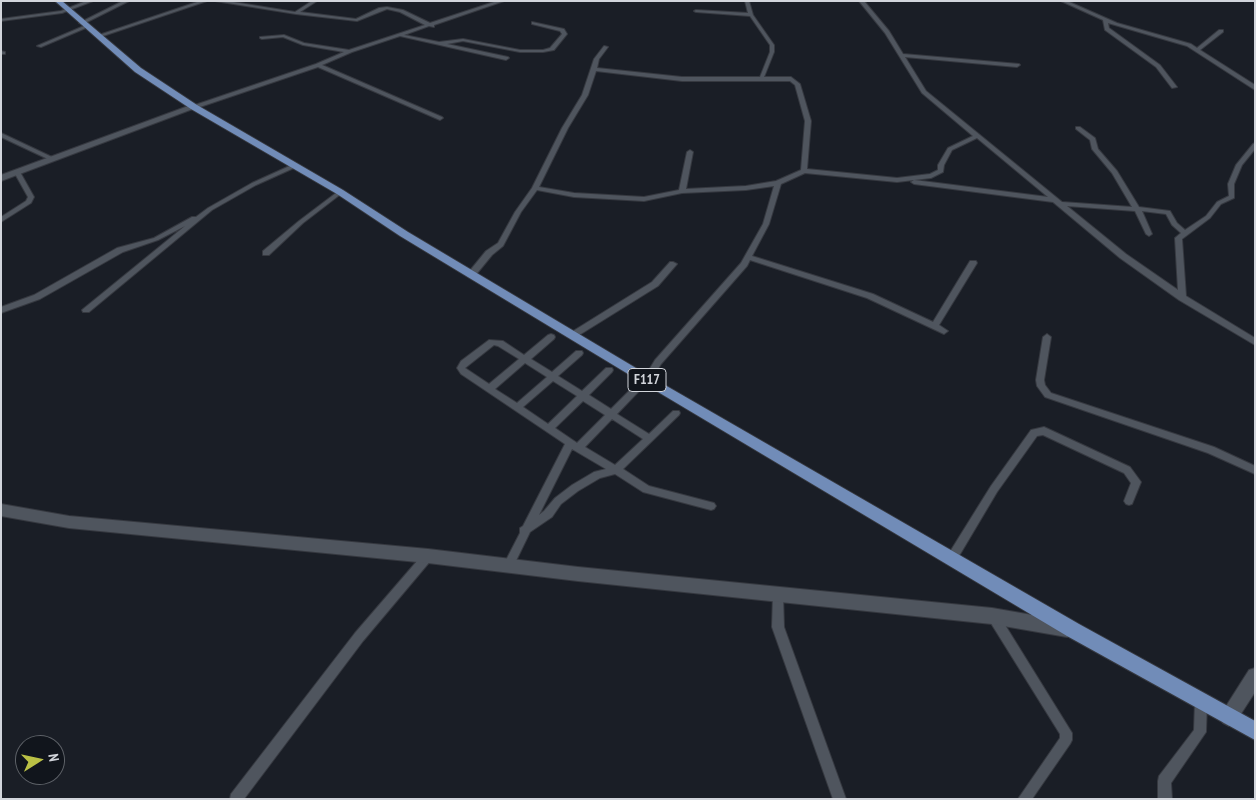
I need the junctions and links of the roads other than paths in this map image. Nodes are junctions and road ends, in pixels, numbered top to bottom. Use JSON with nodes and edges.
{"nodes":[{"id":1,"x":58,"y":1,"type":"edge"},
{"id":2,"x":92,"y":1,"type":"edge"},
{"id":3,"x":128,"y":1,"type":"edge"},
{"id":4,"x":206,"y":1,"type":"edge"},
{"id":5,"x":218,"y":1,"type":"edge"},
{"id":6,"x":315,"y":1,"type":"edge"},
{"id":7,"x":502,"y":1,"type":"edge"},
{"id":8,"x":747,"y":1,"type":"edge"},
{"id":9,"x":861,"y":1,"type":"edge"},
{"id":10,"x":1063,"y":1,"type":"edge"},
{"id":11,"x":68,"y":10,"type":"junction"},
{"id":12,"x":696,"y":11,"type":"dead end"},
{"id":13,"x":296,"y":13,"type":"junction"},
{"id":14,"x":751,"y":15,"type":"junction"},
{"id":15,"x":1,"y":20,"type":"edge"},
{"id":16,"x":1105,"y":20,"type":"junction"},
{"id":17,"x":534,"y":23,"type":"dead end"},
{"id":18,"x":84,"y":25,"type":"junction"},
{"id":19,"x":432,"y":26,"type":"junction"},
{"id":20,"x":1221,"y":31,"type":"dead end"},
{"id":21,"x":98,"y":36,"type":"junction"},
{"id":22,"x":402,"y":36,"type":"junction"},
{"id":23,"x":262,"y":38,"type":"dead end"},
{"id":24,"x":438,"y":44,"type":"junction"},
{"id":25,"x":39,"y":46,"type":"dead end"},
{"id":26,"x":606,"y":47,"type":"dead end"},
{"id":27,"x":1197,"y":50,"type":"junction"},
{"id":28,"x":350,"y":51,"type":"junction"},
{"id":29,"x":900,"y":55,"type":"junction"},
{"id":30,"x":506,"y":58,"type":"dead end"},
{"id":31,"x":318,"y":65,"type":"junction"},
{"id":32,"x":1018,"y":65,"type":"dead end"},
{"id":33,"x":594,"y":69,"type":"junction"},
{"id":34,"x":762,"y":77,"type":"junction"},
{"id":35,"x":1255,"y":83,"type":"edge"},
{"id":36,"x":1247,"y":84,"type":"junction"},
{"id":37,"x":1174,"y":87,"type":"dead end"},
{"id":38,"x":1255,"y":88,"type":"edge"},
{"id":39,"x":194,"y":107,"type":"junction"},
{"id":40,"x":440,"y":118,"type":"dead end"},
{"id":41,"x":1078,"y":128,"type":"dead end"},
{"id":42,"x":1,"y":135,"type":"edge"},
{"id":43,"x":977,"y":136,"type":"junction"},
{"id":44,"x":1255,"y":145,"type":"edge"},
{"id":45,"x":690,"y":152,"type":"dead end"},
{"id":46,"x":52,"y":159,"type":"junction"},
{"id":47,"x":294,"y":166,"type":"junction"},
{"id":48,"x":804,"y":171,"type":"junction"},
{"id":49,"x":17,"y":172,"type":"junction"},
{"id":50,"x":1,"y":178,"type":"edge"},
{"id":51,"x":897,"y":180,"type":"junction"},
{"id":52,"x":778,"y":182,"type":"junction"},
{"id":53,"x":535,"y":188,"type":"junction"},
{"id":54,"x":682,"y":191,"type":"junction"},
{"id":55,"x":340,"y":192,"type":"junction"},
{"id":56,"x":1057,"y":202,"type":"junction"},
{"id":57,"x":1137,"y":209,"type":"junction"},
{"id":58,"x":206,"y":213,"type":"junction"},
{"id":59,"x":1,"y":220,"type":"edge"},
{"id":60,"x":1185,"y":233,"type":"junction"},
{"id":61,"x":1149,"y":234,"type":"dead end"},
{"id":62,"x":266,"y":253,"type":"dead end"},
{"id":63,"x":748,"y":257,"type":"junction"},
{"id":64,"x":973,"y":263,"type":"dead end"},
{"id":65,"x":673,"y":264,"type":"dead end"},
{"id":66,"x":471,"y":274,"type":"junction"},
{"id":67,"x":1182,"y":298,"type":"junction"},
{"id":68,"x":1,"y":310,"type":"edge"},
{"id":69,"x":86,"y":310,"type":"dead end"},
{"id":70,"x":934,"y":327,"type":"junction"},
{"id":71,"x":944,"y":331,"type":"dead end"},
{"id":72,"x":572,"y":336,"type":"junction"},
{"id":73,"x":551,"y":337,"type":"dead end"},
{"id":74,"x":1047,"y":337,"type":"dead end"},
{"id":75,"x":1255,"y":342,"type":"edge"},
{"id":76,"x":579,"y":353,"type":"dead end"},
{"id":77,"x":524,"y":358,"type":"junction"},
{"id":78,"x":609,"y":370,"type":"dead end"},
{"id":79,"x":552,"y":376,"type":"junction"},
{"id":80,"x":647,"y":380,"type":"junction"},
{"id":81,"x":489,"y":389,"type":"junction"},
{"id":82,"x":636,"y":390,"type":"dead end"},
{"id":83,"x":581,"y":395,"type":"junction"},
{"id":84,"x":517,"y":408,"type":"junction"},
{"id":85,"x":676,"y":413,"type":"dead end"},
{"id":86,"x":611,"y":414,"type":"junction"},
{"id":87,"x":548,"y":428,"type":"junction"},
{"id":88,"x":650,"y":439,"type":"junction"},
{"id":89,"x":574,"y":445,"type":"junction"},
{"id":90,"x":616,"y":470,"type":"junction"},
{"id":91,"x":1255,"y":470,"type":"edge"},
{"id":92,"x":1129,"y":501,"type":"dead end"},
{"id":93,"x":711,"y":506,"type":"dead end"},
{"id":94,"x":1,"y":510,"type":"edge"},
{"id":95,"x":524,"y":531,"type":"junction"},
{"id":96,"x":428,"y":556,"type":"junction"},
{"id":97,"x":952,"y":558,"type":"junction"},
{"id":98,"x":508,"y":564,"type":"junction"},
{"id":99,"x":778,"y":594,"type":"junction"},
{"id":100,"x":992,"y":616,"type":"junction"},
{"id":101,"x":1073,"y":630,"type":"junction"},
{"id":102,"x":1255,"y":676,"type":"edge"},
{"id":103,"x":1201,"y":701,"type":"junction"},
{"id":104,"x":1229,"y":717,"type":"junction"},
{"id":105,"x":1255,"y":731,"type":"edge"},
{"id":106,"x":236,"y":799,"type":"edge"},
{"id":107,"x":840,"y":799,"type":"edge"},
{"id":108,"x":1024,"y":799,"type":"edge"},
{"id":109,"x":1165,"y":799,"type":"edge"}],
"edges":[{"from":1,"to":11,"type":"main road","number":"F117"},
{"from":2,"to":11,"type":"street"},
{"from":3,"to":18,"type":"street"},
{"from":4,"to":21,"type":"street"},
{"from":5,"to":13,"type":"street"},
{"from":6,"to":13,"type":"street"},
{"from":7,"to":19,"type":"street"},
{"from":8,"to":14,"type":"street"},
{"from":9,"to":29,"type":"street"},
{"from":10,"to":16,"type":"street"},
{"from":11,"to":15,"type":"street"},
{"from":11,"to":18,"type":"main road","number":"F117"},
{"from":12,"to":14,"type":"street"},
{"from":13,"to":19,"type":"street"},
{"from":14,"to":34,"type":"street"},
{"from":16,"to":27,"type":"street"},
{"from":16,"to":37,"type":"street"},
{"from":17,"to":24,"type":"street"},
{"from":18,"to":21,"type":"main road","number":"F117"},
{"from":18,"to":25,"type":"street"},
{"from":19,"to":22,"type":"street"},
{"from":20,"to":27,"type":"street"},
{"from":21,"to":39,"type":"main road","number":"F117"},
{"from":22,"to":24,"type":"street"},
{"from":22,"to":28,"type":"street"},
{"from":23,"to":28,"type":"street"},
{"from":24,"to":30,"type":"street"},
{"from":26,"to":33,"type":"street"},
{"from":27,"to":36,"type":"street"},
{"from":28,"to":31,"type":"street"},
{"from":29,"to":32,"type":"street"},
{"from":29,"to":43,"type":"street"},
{"from":31,"to":39,"type":"street"},
{"from":31,"to":40,"type":"street"},
{"from":33,"to":34,"type":"street"},
{"from":33,"to":53,"type":"street"},
{"from":34,"to":48,"type":"street"},
{"from":35,"to":36,"type":"street"},
{"from":36,"to":38,"type":"street"},
{"from":39,"to":46,"type":"street"},
{"from":39,"to":47,"type":"main road","number":"F117"},
{"from":41,"to":57,"type":"street"},
{"from":42,"to":46,"type":"street"},
{"from":43,"to":51,"type":"street"},
{"from":43,"to":56,"type":"street"},
{"from":44,"to":60,"type":"street"},
{"from":45,"to":54,"type":"street"},
{"from":46,"to":49,"type":"street"},
{"from":47,"to":55,"type":"main road","number":"F117"},
{"from":47,"to":58,"type":"street"},
{"from":48,"to":51,"type":"street"},
{"from":48,"to":52,"type":"street"},
{"from":49,"to":50,"type":"street"},
{"from":49,"to":59,"type":"street"},
{"from":51,"to":56,"type":"street"},
{"from":52,"to":54,"type":"street"},
{"from":52,"to":63,"type":"street"},
{"from":53,"to":54,"type":"street"},
{"from":53,"to":66,"type":"street"},
{"from":55,"to":62,"type":"street"},
{"from":55,"to":66,"type":"main road","number":"F117"},
{"from":56,"to":57,"type":"street"},
{"from":56,"to":67,"type":"street"},
{"from":57,"to":60,"type":"street"},
{"from":57,"to":61,"type":"street"},
{"from":58,"to":68,"type":"street"},
{"from":58,"to":69,"type":"street"},
{"from":60,"to":67,"type":"street"},
{"from":63,"to":70,"type":"street"},
{"from":63,"to":80,"type":"street"},
{"from":64,"to":70,"type":"street"},
{"from":65,"to":72,"type":"street"},
{"from":66,"to":72,"type":"main road","number":"F117"},
{"from":67,"to":75,"type":"street"},
{"from":70,"to":71,"type":"street"},
{"from":72,"to":80,"type":"main road","number":"F117"},
{"from":73,"to":77,"type":"street"},
{"from":74,"to":91,"type":"street"},
{"from":76,"to":79,"type":"street"},
{"from":77,"to":79,"type":"street"},
{"from":77,"to":81,"type":"street"},
{"from":77,"to":81,"type":"street"},
{"from":78,"to":83,"type":"street"},
{"from":79,"to":83,"type":"street"},
{"from":79,"to":84,"type":"street"},
{"from":80,"to":97,"type":"main road","number":"F117"},
{"from":81,"to":84,"type":"street"},
{"from":82,"to":86,"type":"street"},
{"from":83,"to":86,"type":"street"},
{"from":83,"to":87,"type":"street"},
{"from":84,"to":87,"type":"street"},
{"from":85,"to":88,"type":"street"},
{"from":86,"to":88,"type":"street"},
{"from":86,"to":89,"type":"street"},
{"from":87,"to":89,"type":"street"},
{"from":88,"to":90,"type":"street"},
{"from":89,"to":90,"type":"street"},
{"from":89,"to":95,"type":"street"},
{"from":90,"to":93,"type":"street"},
{"from":90,"to":95,"type":"street"},
{"from":92,"to":97,"type":"street"},
{"from":94,"to":96,"type":"street"},
{"from":95,"to":98,"type":"street"},
{"from":96,"to":98,"type":"street"},
{"from":96,"to":106,"type":"street"},
{"from":97,"to":101,"type":"main road","number":"F117"},
{"from":98,"to":99,"type":"street"},
{"from":99,"to":100,"type":"street"},
{"from":99,"to":107,"type":"street"},
{"from":100,"to":101,"type":"street"},
{"from":100,"to":108,"type":"street"},
{"from":101,"to":103,"type":"main road","number":"F117"},
{"from":102,"to":104,"type":"street"},
{"from":103,"to":104,"type":"main road","number":"F117"},
{"from":103,"to":109,"type":"street"},
{"from":104,"to":105,"type":"main road","number":"F117"}]}
